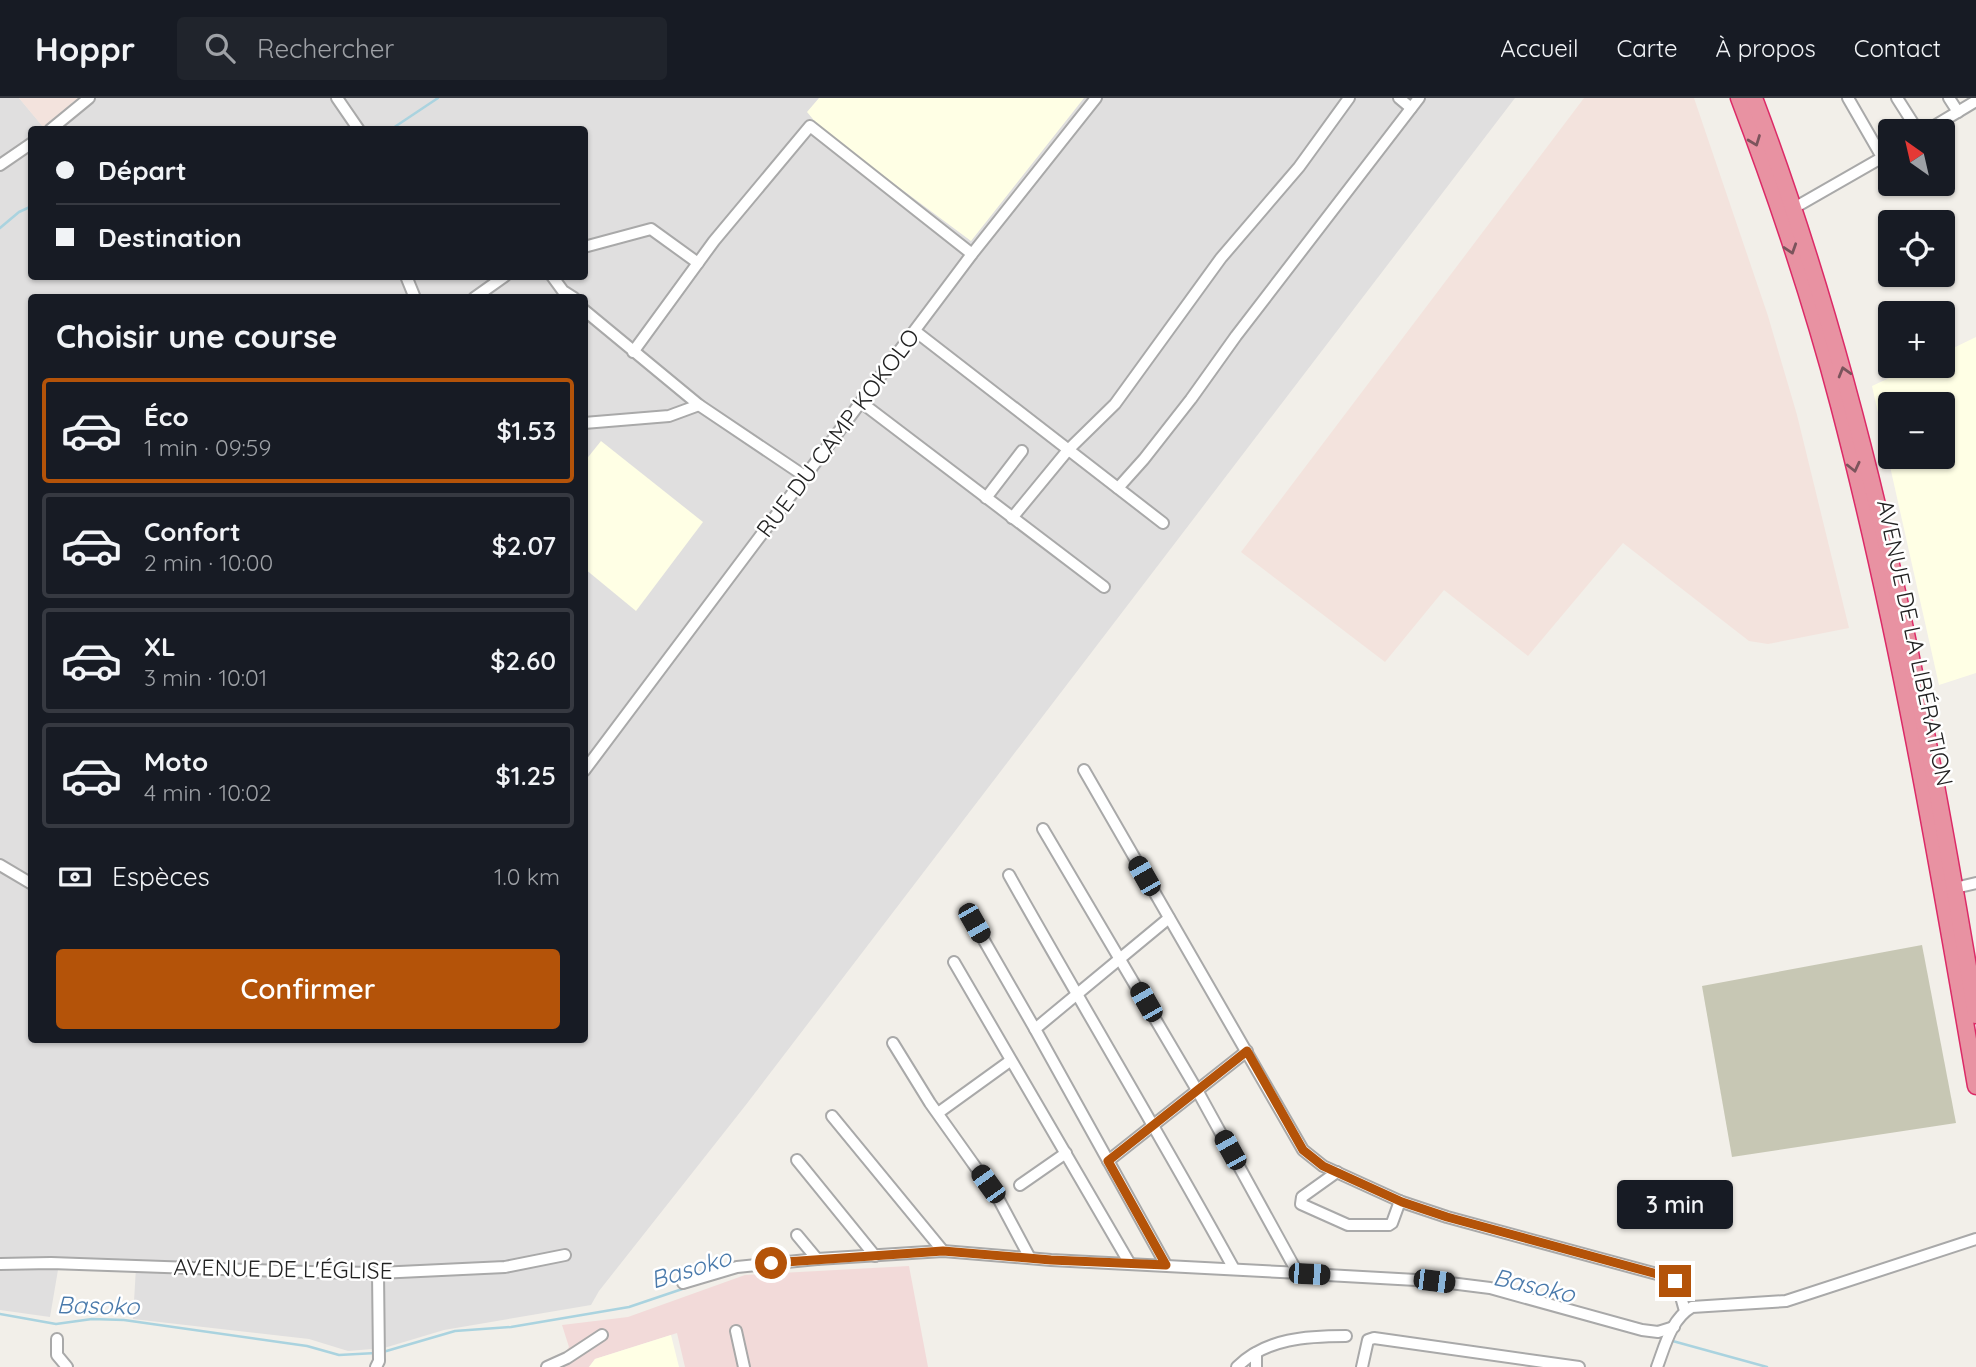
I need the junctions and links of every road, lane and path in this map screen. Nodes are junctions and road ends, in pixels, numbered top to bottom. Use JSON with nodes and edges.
{"nodes":[{"id":1,"x":89,"y":98,"type":"edge"},
{"id":2,"x":337,"y":98,"type":"edge"},
{"id":3,"x":1096,"y":98,"type":"edge"},
{"id":4,"x":1349,"y":98,"type":"edge"},
{"id":5,"x":1399,"y":98,"type":"edge"},
{"id":6,"x":1419,"y":98,"type":"edge"},
{"id":7,"x":1739,"y":98,"type":"edge"},
{"id":8,"x":1754,"y":98,"type":"edge"},
{"id":9,"x":1848,"y":98,"type":"edge"},
{"id":10,"x":1898,"y":98,"type":"edge"},
{"id":11,"x":1949,"y":98,"type":"edge"},
{"id":12,"x":1976,"y":101,"type":"edge"},
{"id":13,"x":1411,"y":108,"type":"junction"},
{"id":14,"x":1958,"y":112,"type":"junction"},
{"id":15,"x":1910,"y":119,"type":"edge"},
{"id":16,"x":1946,"y":119,"type":"edge"},
{"id":17,"x":55,"y":126,"type":"edge"},
{"id":18,"x":356,"y":126,"type":"edge"},
{"id":19,"x":1878,"y":143,"type":"edge"},
{"id":20,"x":28,"y":147,"type":"edge"},
{"id":21,"x":1878,"y":160,"type":"edge"},
{"id":22,"x":0,"y":165,"type":"edge"},
{"id":23,"x":1794,"y":208,"type":"junction"},
{"id":24,"x":588,"y":246,"type":"edge"},
{"id":25,"x":972,"y":254,"type":"junction"},
{"id":26,"x":698,"y":263,"type":"junction"},
{"id":27,"x":499,"y":280,"type":"edge"},
{"id":28,"x":555,"y":280,"type":"edge"},
{"id":29,"x":480,"y":294,"type":"edge"},
{"id":30,"x":569,"y":294,"type":"edge"},
{"id":31,"x":588,"y":313,"type":"edge"},
{"id":32,"x":915,"y":331,"type":"junction"},
{"id":33,"x":633,"y":352,"type":"junction"},
{"id":34,"x":862,"y":403,"type":"junction"},
{"id":35,"x":699,"y":405,"type":"junction"},
{"id":36,"x":588,"y":423,"type":"edge"},
{"id":37,"x":1068,"y":450,"type":"junction"},
{"id":38,"x":1022,"y":451,"type":"dead end"},
{"id":39,"x":806,"y":477,"type":"junction"},
{"id":40,"x":1118,"y":488,"type":"junction"},
{"id":41,"x":986,"y":498,"type":"junction"},
{"id":42,"x":1012,"y":519,"type":"junction"},
{"id":43,"x":1163,"y":523,"type":"dead end"},
{"id":44,"x":1104,"y":587,"type":"dead end"},
{"id":45,"x":588,"y":766,"type":"edge"},
{"id":46,"x":1084,"y":770,"type":"dead end"},
{"id":47,"x":1043,"y":829,"type":"dead end"},
{"id":48,"x":0,"y":865,"type":"edge"},
{"id":49,"x":1009,"y":875,"type":"dead end"},
{"id":50,"x":28,"y":882,"type":"edge"},
{"id":51,"x":1976,"y":883,"type":"edge"},
{"id":52,"x":1955,"y":888,"type":"junction"},
{"id":53,"x":1169,"y":918,"type":"junction"},
{"id":54,"x":974,"y":923,"type":"dead end"},
{"id":55,"x":1120,"y":958,"type":"junction"},
{"id":56,"x":954,"y":962,"type":"dead end"},
{"id":57,"x":1076,"y":995,"type":"junction"},
{"id":58,"x":1975,"y":998,"type":"edge"},
{"id":59,"x":1976,"y":1015,"type":"edge"},
{"id":60,"x":1035,"y":1029,"type":"junction"},
{"id":61,"x":892,"y":1042,"type":"dead end"},
{"id":62,"x":1247,"y":1051,"type":"junction"},
{"id":63,"x":1010,"y":1061,"type":"junction"},
{"id":64,"x":1976,"y":1086,"type":"edge"},
{"id":65,"x":1197,"y":1090,"type":"junction"},
{"id":66,"x":938,"y":1113,"type":"junction"},
{"id":67,"x":832,"y":1116,"type":"dead end"},
{"id":68,"x":1154,"y":1124,"type":"junction"},
{"id":69,"x":1066,"y":1153,"type":"junction"},
{"id":70,"x":797,"y":1160,"type":"dead end"},
{"id":71,"x":1108,"y":1161,"type":"junction"},
{"id":72,"x":1337,"y":1172,"type":"junction"},
{"id":73,"x":1020,"y":1185,"type":"dead end"},
{"id":74,"x":1400,"y":1201,"type":"junction"},
{"id":75,"x":797,"y":1235,"type":"dead end"},
{"id":76,"x":1976,"y":1239,"type":"edge"},
{"id":77,"x":943,"y":1251,"type":"junction"},
{"id":78,"x":565,"y":1255,"type":"dead end"},
{"id":79,"x":874,"y":1256,"type":"junction"},
{"id":80,"x":1030,"y":1258,"type":"junction"},
{"id":81,"x":817,"y":1259,"type":"junction"},
{"id":82,"x":0,"y":1264,"type":"edge"},
{"id":83,"x":1130,"y":1264,"type":"junction"},
{"id":84,"x":1166,"y":1265,"type":"junction"},
{"id":85,"x":1234,"y":1269,"type":"junction"},
{"id":86,"x":379,"y":1273,"type":"junction"},
{"id":87,"x":1301,"y":1273,"type":"junction"},
{"id":88,"x":683,"y":1283,"type":"dead end"},
{"id":89,"x":1685,"y":1311,"type":"junction"},
{"id":90,"x":1672,"y":1329,"type":"junction"},
{"id":91,"x":736,"y":1331,"type":"dead end"},
{"id":92,"x":602,"y":1335,"type":"dead end"},
{"id":93,"x":1346,"y":1336,"type":"dead end"},
{"id":94,"x":57,"y":1339,"type":"dead end"},
{"id":95,"x":1256,"y":1353,"type":"junction"},
{"id":96,"x":377,"y":1364,"type":"edge"},
{"id":97,"x":67,"y":1367,"type":"edge"},
{"id":98,"x":547,"y":1367,"type":"edge"},
{"id":99,"x":744,"y":1367,"type":"edge"},
{"id":100,"x":1237,"y":1367,"type":"edge"},
{"id":101,"x":1256,"y":1367,"type":"edge"},
{"id":102,"x":1362,"y":1367,"type":"edge"},
{"id":103,"x":1579,"y":1367,"type":"edge"},
{"id":104,"x":1657,"y":1367,"type":"edge"}],
"edges":[{"from":1,"to":17,"type":"street"},
{"from":2,"to":18,"type":"street"},
{"from":3,"to":25,"type":"street","name":"RUE DU CAMP KOKOLO"},
{"from":4,"to":37,"type":"street"},
{"from":5,"to":13,"type":"street"},
{"from":6,"to":13,"type":"street"},
{"from":7,"to":64,"type":"highway","name":"AVENUE DE LA LIBÉRATION","one_way":true},
{"from":8,"to":23,"type":"highway","name":"AVENUE DE LA LIBÉRATION"},
{"from":9,"to":19,"type":"street"},
{"from":10,"to":15,"type":"street"},
{"from":11,"to":14,"type":"street"},
{"from":12,"to":14,"type":"street"},
{"from":13,"to":40,"type":"street"},
{"from":14,"to":16,"type":"street"},
{"from":20,"to":22,"type":"street"},
{"from":21,"to":23,"type":"street"},
{"from":52,"to":23,"type":"highway","name":"AVENUE DE LA LIBÉRATION","one_way":true},
{"from":24,"to":26,"type":"street"},
{"from":25,"to":26,"type":"street"},
{"from":25,"to":32,"type":"street","name":"RUE DU CAMP KOKOLO"},
{"from":26,"to":33,"type":"street"},
{"from":27,"to":29,"type":"street"},
{"from":28,"to":30,"type":"street"},
{"from":31,"to":33,"type":"street"},
{"from":32,"to":34,"type":"street","name":"RUE DU CAMP KOKOLO"},
{"from":32,"to":37,"type":"street"},
{"from":33,"to":35,"type":"street"},
{"from":34,"to":39,"type":"street","name":"RUE DU CAMP KOKOLO"},
{"from":34,"to":41,"type":"street"},
{"from":35,"to":36,"type":"street"},
{"from":35,"to":39,"type":"street"},
{"from":37,"to":40,"type":"street"},
{"from":37,"to":42,"type":"street"},
{"from":38,"to":41,"type":"street"},
{"from":39,"to":45,"type":"street","name":"RUE DU CAMP KOKOLO"},
{"from":40,"to":43,"type":"street"},
{"from":41,"to":42,"type":"street"},
{"from":42,"to":44,"type":"street"},
{"from":46,"to":53,"type":"street"},
{"from":47,"to":55,"type":"street"},
{"from":48,"to":50,"type":"street"},
{"from":49,"to":57,"type":"street"},
{"from":51,"to":52,"type":"street"},
{"from":52,"to":58,"type":"highway","name":"AVENUE DE LA LIBÉRATION"},
{"from":53,"to":55,"type":"street"},
{"from":53,"to":62,"type":"street"},
{"from":54,"to":60,"type":"street"},
{"from":55,"to":57,"type":"street"},
{"from":55,"to":65,"type":"street"},
{"from":56,"to":63,"type":"street"},
{"from":57,"to":60,"type":"street"},
{"from":57,"to":68,"type":"street"},
{"from":58,"to":59,"type":"highway","name":"AVENUE DE LA LIBÉRATION"},
{"from":60,"to":71,"type":"street"},
{"from":61,"to":66,"type":"street"},
{"from":62,"to":65,"type":"street"},
{"from":62,"to":72,"type":"street"},
{"from":63,"to":66,"type":"street"},
{"from":63,"to":69,"type":"street"},
{"from":65,"to":68,"type":"street"},
{"from":65,"to":87,"type":"street"},
{"from":66,"to":80,"type":"street"},
{"from":67,"to":77,"type":"street"},
{"from":68,"to":71,"type":"street"},
{"from":68,"to":85,"type":"street"},
{"from":69,"to":73,"type":"street"},
{"from":69,"to":83,"type":"street"},
{"from":70,"to":79,"type":"street"},
{"from":71,"to":84,"type":"street"},
{"from":72,"to":74,"type":"street"},
{"from":72,"to":74,"type":"street"},
{"from":74,"to":89,"type":"street"},
{"from":75,"to":81,"type":"street"},
{"from":76,"to":89,"type":"street"},
{"from":77,"to":79,"type":"street"},
{"from":77,"to":80,"type":"street"},
{"from":78,"to":86,"type":"street","name":"AVENUE DE L'ÉGLISE"},
{"from":79,"to":81,"type":"street"},
{"from":80,"to":83,"type":"street"},
{"from":81,"to":88,"type":"street"},
{"from":82,"to":86,"type":"street","name":"AVENUE DE L'ÉGLISE"},
{"from":83,"to":84,"type":"street"},
{"from":84,"to":85,"type":"street"},
{"from":85,"to":87,"type":"street"},
{"from":86,"to":96,"type":"street"},
{"from":87,"to":90,"type":"street"},
{"from":89,"to":90,"type":"street"},
{"from":90,"to":104,"type":"street"},
{"from":91,"to":99,"type":"street"},
{"from":92,"to":98,"type":"street"},
{"from":93,"to":95,"type":"street"},
{"from":94,"to":97,"type":"street"},
{"from":95,"to":100,"type":"street"},
{"from":95,"to":101,"type":"street"},
{"from":102,"to":103,"type":"street"}]}
